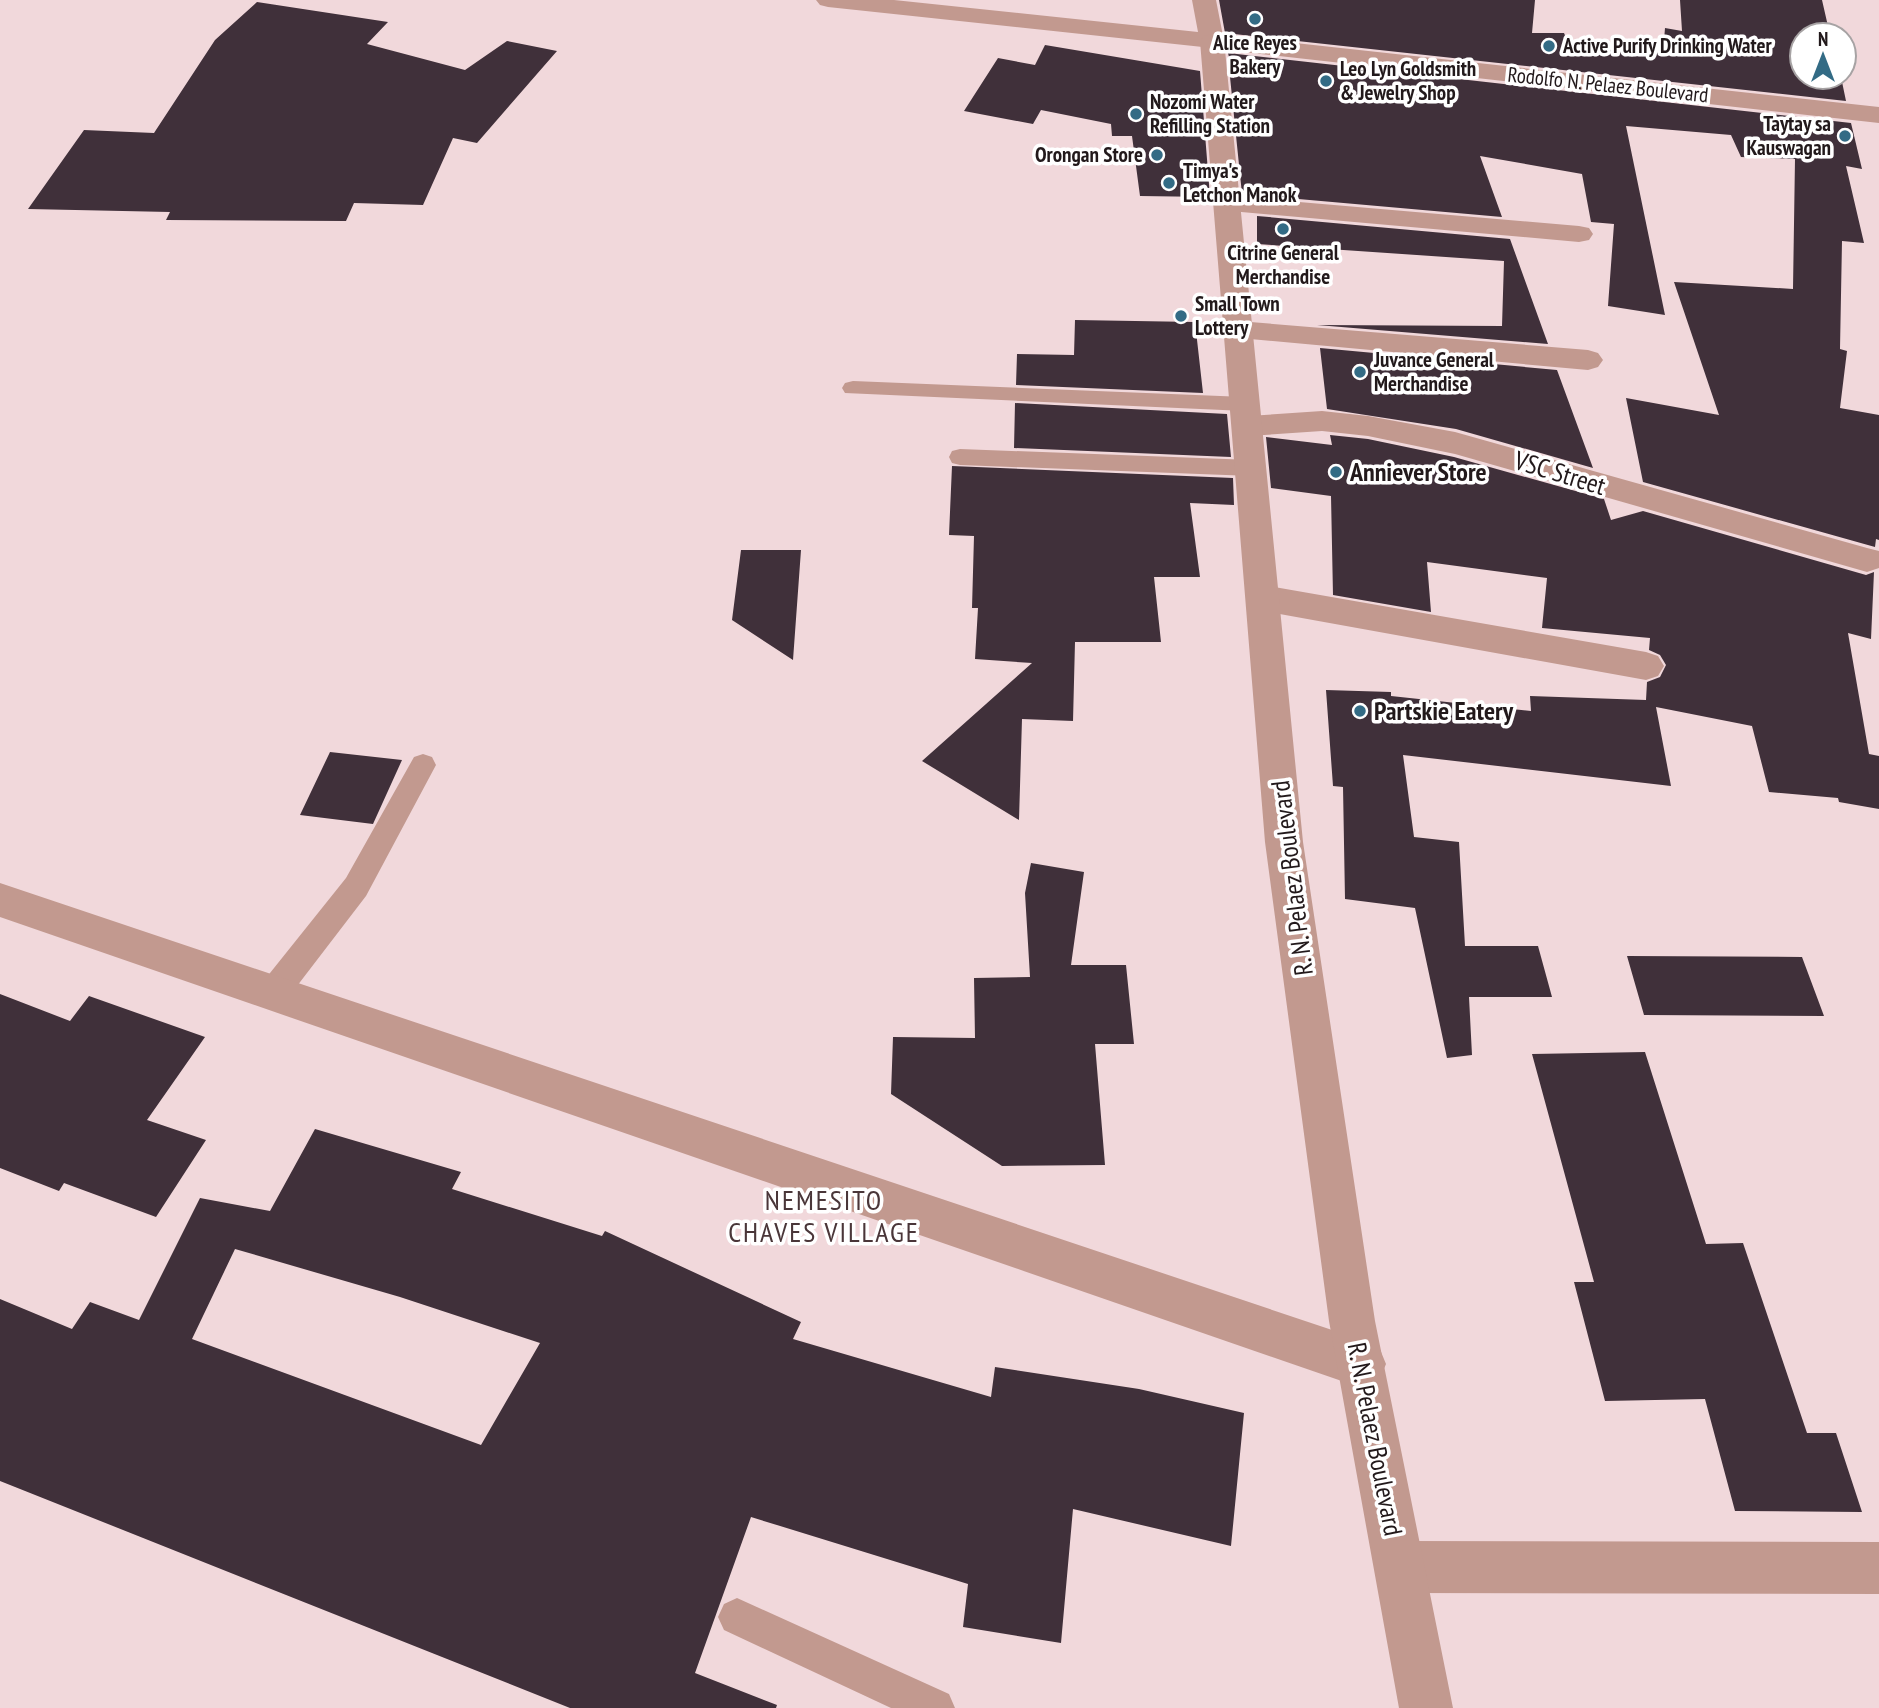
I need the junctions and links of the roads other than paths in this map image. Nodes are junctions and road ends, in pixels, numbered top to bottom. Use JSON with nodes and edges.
{"nodes":[{"id":1,"x":828,"y":0,"type":"edge"},
{"id":2,"x":1204,"y":0,"type":"edge"},
{"id":3,"x":1212,"y":41,"type":"junction"},
{"id":4,"x":1879,"y":115,"type":"edge"},
{"id":5,"x":1229,"y":204,"type":"junction"},
{"id":6,"x":1579,"y":234,"type":"dead end"},
{"id":7,"x":1238,"y":330,"type":"junction"},
{"id":8,"x":1588,"y":360,"type":"dead end"},
{"id":9,"x":853,"y":388,"type":"dead end"},
{"id":10,"x":1247,"y":415,"type":"junction"},
{"id":11,"x":960,"y":457,"type":"dead end"},
{"id":12,"x":1252,"y":468,"type":"junction"},
{"id":13,"x":1867,"y":560,"type":"dead end"},
{"id":14,"x":1263,"y":598,"type":"junction"},
{"id":15,"x":1646,"y":666,"type":"dead end"},
{"id":16,"x":423,"y":765,"type":"dead end"},
{"id":17,"x":0,"y":900,"type":"edge"},
{"id":18,"x":273,"y":993,"type":"junction"},
{"id":19,"x":1362,"y":1364,"type":"junction"},
{"id":20,"x":1400,"y":1567,"type":"junction"},
{"id":21,"x":1879,"y":1568,"type":"edge"},
{"id":22,"x":737,"y":1617,"type":"dead end"},
{"id":23,"x":935,"y":1708,"type":"edge"},
{"id":24,"x":1426,"y":1708,"type":"edge"}],
"edges":[{"from":1,"to":3,"type":"street","name":"Rodolfo N. Pelaez Boulevard"},
{"from":2,"to":3,"type":"street","name":"R. N. Pelaez Boulevard"},
{"from":3,"to":4,"type":"street","name":"Rodolfo N. Pelaez Boulevard"},
{"from":3,"to":5,"type":"street","name":"R. N. Pelaez Boulevard"},
{"from":5,"to":6,"type":"street"},
{"from":5,"to":7,"type":"street","name":"R. N. Pelaez Boulevard"},
{"from":7,"to":8,"type":"street"},
{"from":7,"to":10,"type":"street","name":"R. N. Pelaez Boulevard"},
{"from":9,"to":10,"type":"lane"},
{"from":10,"to":12,"type":"street","name":"R. N. Pelaez Boulevard"},
{"from":10,"to":13,"type":"street","name":"VSC Street"},
{"from":11,"to":12,"type":"lane"},
{"from":12,"to":14,"type":"street","name":"R. N. Pelaez Boulevard"},
{"from":14,"to":15,"type":"street"},
{"from":14,"to":19,"type":"street","name":"R. N. Pelaez Boulevard"},
{"from":16,"to":18,"type":"lane"},
{"from":17,"to":18,"type":"street"},
{"from":18,"to":19,"type":"street"},
{"from":19,"to":20,"type":"street","name":"R. N. Pelaez Boulevard"},
{"from":20,"to":21,"type":"street"},
{"from":20,"to":24,"type":"street","name":"R. N. Pelaez Boulevard"},
{"from":22,"to":23,"type":"lane"}]}
